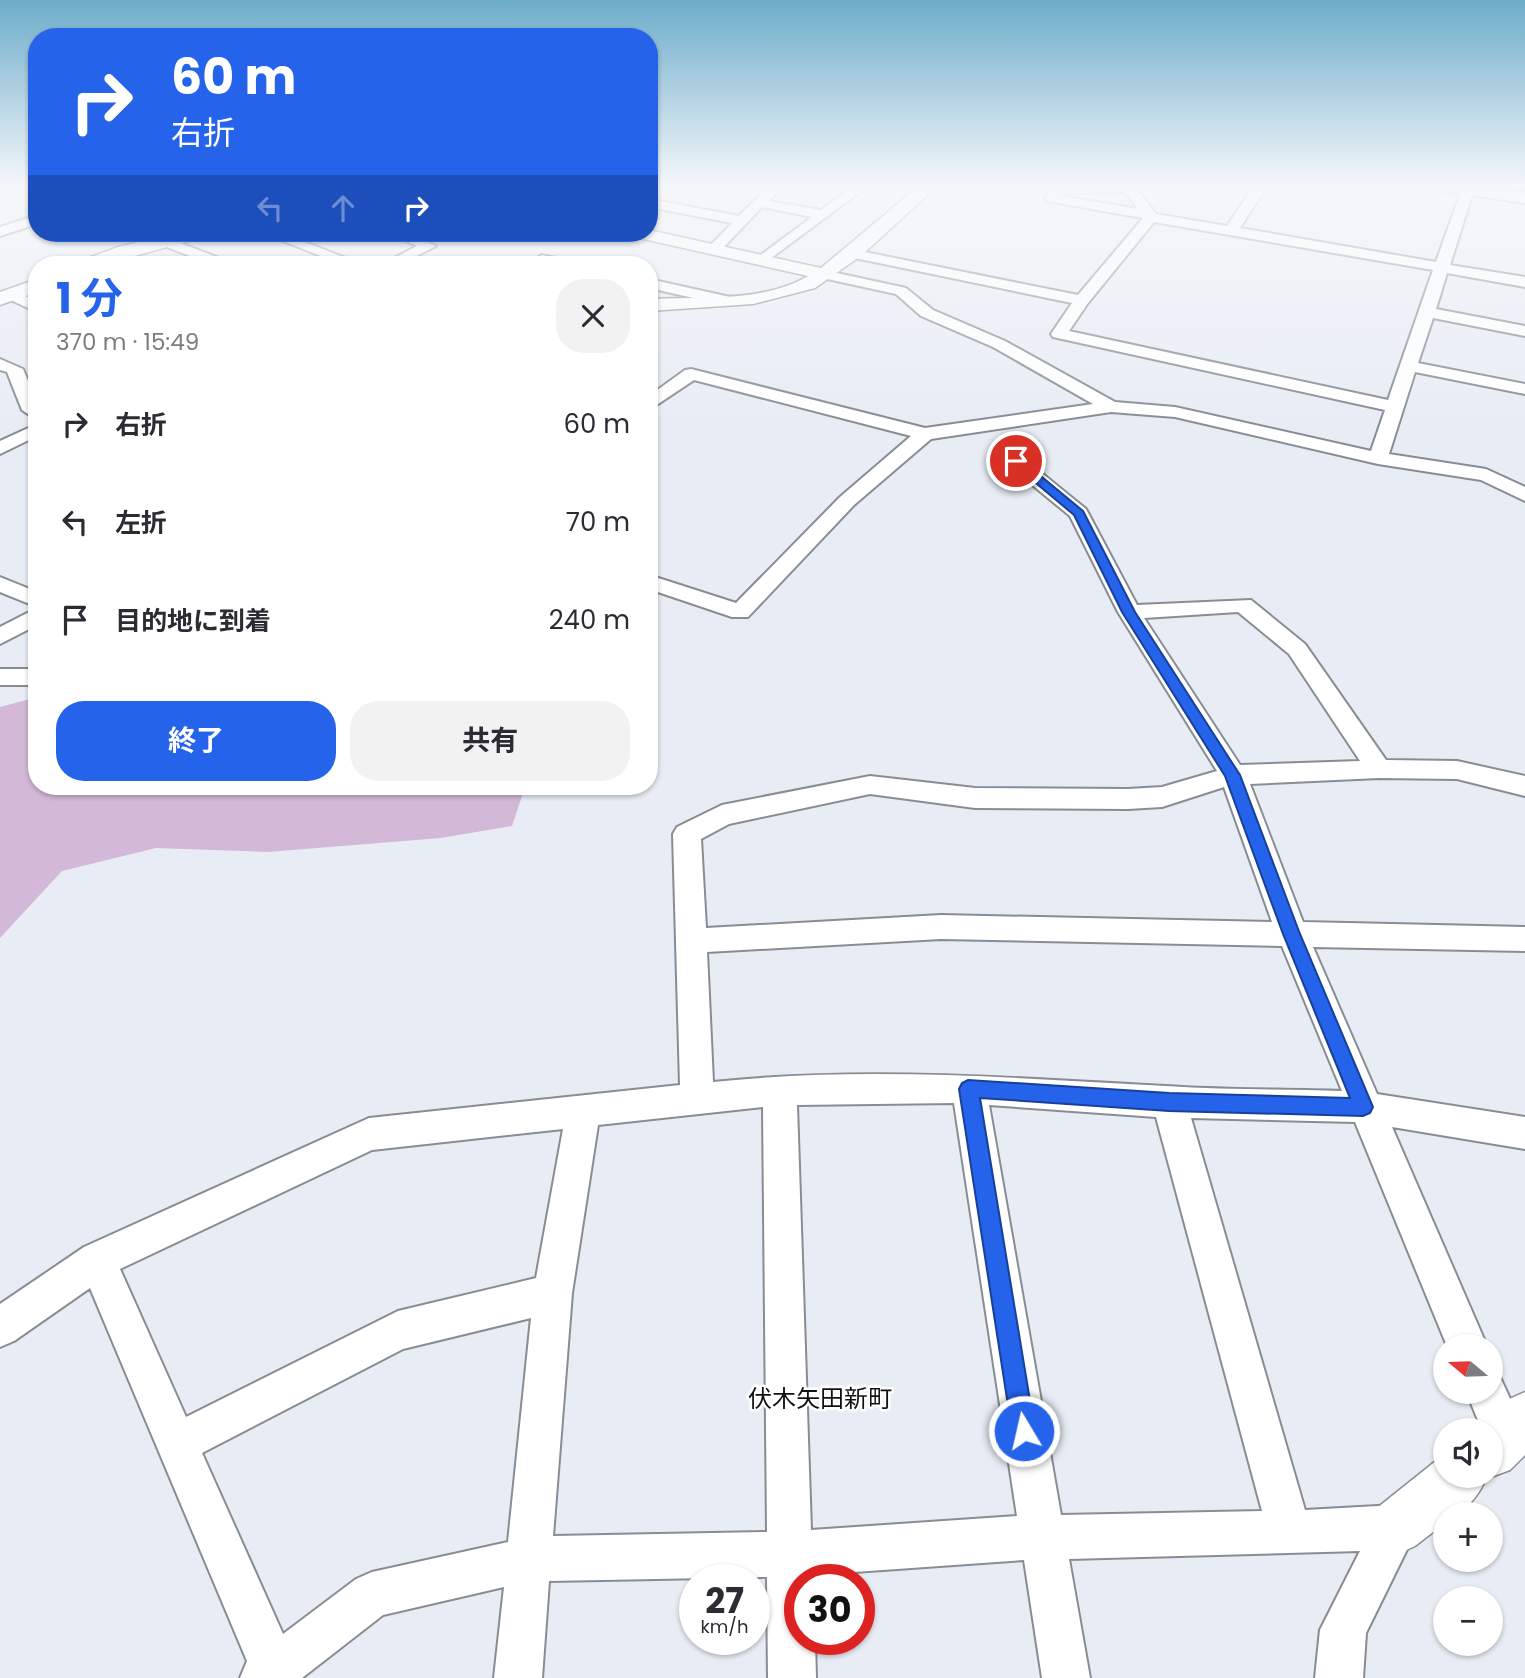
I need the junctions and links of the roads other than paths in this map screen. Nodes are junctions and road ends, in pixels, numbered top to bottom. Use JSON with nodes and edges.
{"nodes":[{"id":1,"x":781,"y":264,"type":"edge"},
{"id":2,"x":835,"y":264,"type":"edge"},
{"id":3,"x":906,"y":264,"type":"edge"},
{"id":4,"x":1111,"y":264,"type":"edge"},
{"id":5,"x":1421,"y":264,"type":"edge"},
{"id":6,"x":1443,"y":264,"type":"edge"},
{"id":7,"x":1442,"y":268,"type":"junction"},
{"id":8,"x":823,"y":274,"type":"junction"},
{"id":9,"x":1525,"y":282,"type":"edge"},
{"id":10,"x":658,"y":285,"type":"edge"},
{"id":11,"x":28,"y":288,"type":"edge"},
{"id":12,"x":5,"y":297,"type":"edge"},
{"id":13,"x":724,"y":300,"type":"junction"},
{"id":14,"x":1082,"y":300,"type":"junction"},
{"id":15,"x":28,"y":304,"type":"edge"},
{"id":16,"x":658,"y":304,"type":"edge"},
{"id":17,"x":1427,"y":312,"type":"junction"},
{"id":18,"x":1525,"y":331,"type":"edge"},
{"id":19,"x":0,"y":364,"type":"edge"},
{"id":20,"x":1409,"y":366,"type":"junction"},
{"id":21,"x":1525,"y":389,"type":"edge"},
{"id":22,"x":658,"y":398,"type":"edge"},
{"id":23,"x":28,"y":403,"type":"edge"},
{"id":24,"x":1111,"y":407,"type":"junction"},
{"id":25,"x":1395,"y":407,"type":"junction"},
{"id":26,"x":28,"y":434,"type":"edge"},
{"id":27,"x":925,"y":434,"type":"junction"},
{"id":28,"x":0,"y":448,"type":"edge"},
{"id":29,"x":1378,"y":458,"type":"junction"},
{"id":30,"x":1016,"y":461,"type":"dead end"},
{"id":31,"x":1525,"y":495,"type":"edge"},
{"id":32,"x":0,"y":584,"type":"edge"},
{"id":33,"x":658,"y":585,"type":"edge"},
{"id":34,"x":28,"y":596,"type":"edge"},
{"id":35,"x":1129,"y":612,"type":"junction"},
{"id":36,"x":28,"y":620,"type":"edge"},
{"id":37,"x":0,"y":637,"type":"edge"},
{"id":38,"x":0,"y":677,"type":"edge"},
{"id":39,"x":28,"y":677,"type":"edge"},
{"id":40,"x":1379,"y":769,"type":"junction"},
{"id":41,"x":1233,"y":775,"type":"junction"},
{"id":42,"x":1525,"y":786,"type":"edge"},
{"id":43,"x":1292,"y":934,"type":"junction"},
{"id":44,"x":1525,"y":939,"type":"edge"},
{"id":45,"x":689,"y":941,"type":"junction"},
{"id":46,"x":968,"y":1089,"type":"junction"},
{"id":47,"x":780,"y":1090,"type":"junction"},
{"id":48,"x":697,"y":1098,"type":"junction"},
{"id":49,"x":1169,"y":1102,"type":"junction"},
{"id":50,"x":1363,"y":1107,"type":"junction"},
{"id":51,"x":583,"y":1113,"type":"junction"},
{"id":52,"x":1525,"y":1133,"type":"edge"},
{"id":53,"x":97,"y":1260,"type":"junction"},
{"id":54,"x":553,"y":1293,"type":"junction"},
{"id":55,"x":0,"y":1327,"type":"edge"},
{"id":56,"x":1462,"y":1334,"type":"edge"},
{"id":57,"x":1492,"y":1404,"type":"edge"},
{"id":58,"x":1508,"y":1436,"type":"edge"},
{"id":59,"x":176,"y":1444,"type":"junction"},
{"id":60,"x":1445,"y":1488,"type":"edge"},
{"id":61,"x":1396,"y":1527,"type":"junction"},
{"id":62,"x":1290,"y":1533,"type":"junction"},
{"id":63,"x":1041,"y":1537,"type":"junction"},
{"id":64,"x":788,"y":1554,"type":"junction"},
{"id":65,"x":530,"y":1559,"type":"junction"},
{"id":66,"x":270,"y":1674,"type":"edge"},
{"id":67,"x":518,"y":1678,"type":"edge"},
{"id":68,"x":792,"y":1678,"type":"edge"},
{"id":69,"x":1066,"y":1678,"type":"edge"},
{"id":70,"x":1339,"y":1678,"type":"edge"}],
"edges":[{"from":1,"to":8,"type":"street"},
{"from":2,"to":8,"type":"street"},
{"from":3,"to":14,"type":"street"},
{"from":4,"to":14,"type":"street"},
{"from":5,"to":7,"type":"street"},
{"from":6,"to":7,"type":"street"},
{"from":7,"to":9,"type":"street"},
{"from":7,"to":17,"type":"street"},
{"from":8,"to":13,"type":"street"},
{"from":8,"to":24,"type":"street"},
{"from":10,"to":13,"type":"street"},
{"from":11,"to":12,"type":"street"},
{"from":12,"to":15,"type":"street"},
{"from":13,"to":16,"type":"street"},
{"from":14,"to":25,"type":"street"},
{"from":17,"to":18,"type":"street"},
{"from":17,"to":20,"type":"street"},
{"from":19,"to":23,"type":"street"},
{"from":20,"to":21,"type":"street"},
{"from":20,"to":25,"type":"street"},
{"from":22,"to":27,"type":"street"},
{"from":24,"to":27,"type":"street"},
{"from":24,"to":29,"type":"street"},
{"from":25,"to":29,"type":"street"},
{"from":26,"to":28,"type":"street"},
{"from":27,"to":33,"type":"street"},
{"from":29,"to":31,"type":"street"},
{"from":30,"to":35,"type":"street"},
{"from":32,"to":34,"type":"street"},
{"from":35,"to":40,"type":"street"},
{"from":35,"to":41,"type":"street"},
{"from":36,"to":37,"type":"street"},
{"from":38,"to":39,"type":"street"},
{"from":40,"to":41,"type":"street"},
{"from":40,"to":42,"type":"street"},
{"from":41,"to":43,"type":"street"},
{"from":41,"to":45,"type":"street"},
{"from":43,"to":44,"type":"street"},
{"from":43,"to":45,"type":"street"},
{"from":43,"to":50,"type":"street"},
{"from":45,"to":48,"type":"street"},
{"from":46,"to":47,"type":"street"},
{"from":46,"to":49,"type":"street"},
{"from":46,"to":63,"type":"street"},
{"from":47,"to":48,"type":"street"},
{"from":47,"to":64,"type":"street"},
{"from":48,"to":51,"type":"street"},
{"from":49,"to":50,"type":"street"},
{"from":49,"to":62,"type":"street"},
{"from":50,"to":52,"type":"street"},
{"from":50,"to":56,"type":"street"},
{"from":51,"to":53,"type":"street"},
{"from":51,"to":54,"type":"street"},
{"from":53,"to":55,"type":"street"},
{"from":53,"to":59,"type":"street"},
{"from":54,"to":59,"type":"street"},
{"from":54,"to":65,"type":"street"},
{"from":57,"to":58,"type":"street"},
{"from":59,"to":66,"type":"street"},
{"from":60,"to":61,"type":"street"},
{"from":61,"to":62,"type":"street"},
{"from":61,"to":70,"type":"street"},
{"from":62,"to":63,"type":"street"},
{"from":63,"to":64,"type":"street"},
{"from":63,"to":69,"type":"street"},
{"from":64,"to":65,"type":"street"},
{"from":64,"to":68,"type":"street"},
{"from":65,"to":66,"type":"street"},
{"from":65,"to":67,"type":"street"}]}
